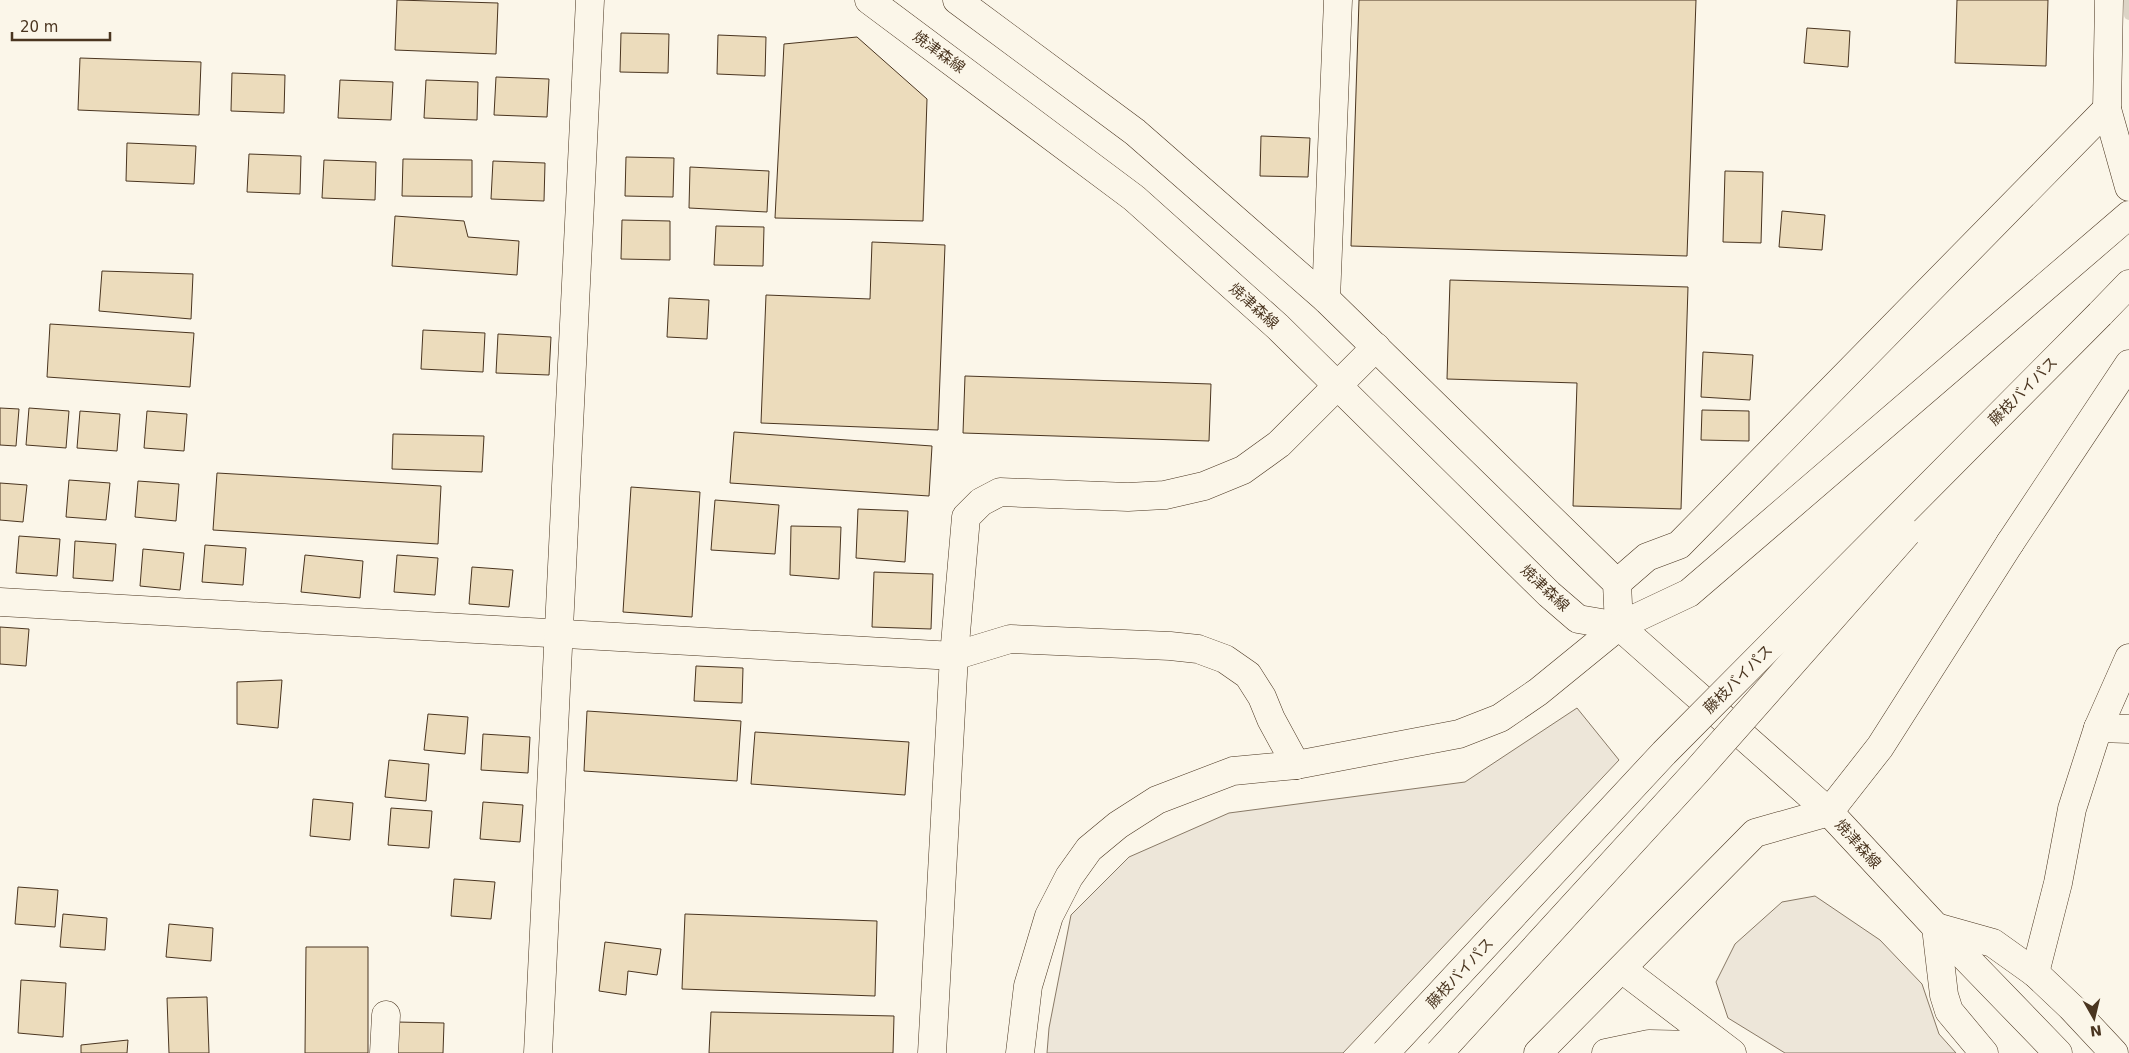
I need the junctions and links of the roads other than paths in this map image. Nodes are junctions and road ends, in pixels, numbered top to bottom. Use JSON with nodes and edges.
{"nodes":[{"id":1,"x":590,"y":0,"type":"edge"},
{"id":2,"x":869,"y":0,"type":"edge"},
{"id":3,"x":958,"y":0,"type":"edge"},
{"id":4,"x":1338,"y":0,"type":"edge"},
{"id":5,"x":2109,"y":0,"type":"edge"},
{"id":6,"x":2107,"y":109,"type":"junction"},
{"id":7,"x":2129,"y":187,"type":"edge"},
{"id":8,"x":2129,"y":215,"type":"edge"},
{"id":9,"x":2129,"y":284,"type":"edge"},
{"id":10,"x":1326,"y":299,"type":"junction"},
{"id":11,"x":2100,"y":314,"type":"junction"},
{"id":12,"x":1376,"y":347,"type":"junction"},
{"id":13,"x":2129,"y":364,"type":"edge"},
{"id":14,"x":1337,"y":384,"type":"junction"},
{"id":15,"x":1617,"y":583,"type":"junction"},
{"id":16,"x":0,"y":602,"type":"edge"},
{"id":17,"x":1619,"y":626,"type":"junction"},
{"id":18,"x":559,"y":635,"type":"junction"},
{"id":19,"x":954,"y":656,"type":"junction"},
{"id":20,"x":2129,"y":658,"type":"edge"},
{"id":21,"x":2098,"y":728,"type":"junction"},
{"id":22,"x":2129,"y":729,"type":"edge"},
{"id":23,"x":1296,"y":765,"type":"junction"},
{"id":24,"x":1829,"y":812,"type":"junction"},
{"id":25,"x":1936,"y":927,"type":"junction"},
{"id":26,"x":1622,"y":969,"type":"junction"},
{"id":27,"x":2035,"y":973,"type":"junction"},
{"id":28,"x":386,"y":1015,"type":"dead end"},
{"id":29,"x":384,"y":1053,"type":"edge"},
{"id":30,"x":538,"y":1053,"type":"edge"},
{"id":31,"x":932,"y":1053,"type":"edge"},
{"id":32,"x":1020,"y":1053,"type":"edge"},
{"id":33,"x":1386,"y":1053,"type":"edge"},
{"id":34,"x":1439,"y":1053,"type":"edge"},
{"id":35,"x":1538,"y":1053,"type":"edge"},
{"id":36,"x":1606,"y":1053,"type":"edge"},
{"id":37,"x":1723,"y":1053,"type":"edge"},
{"id":38,"x":1732,"y":1053,"type":"edge"},
{"id":39,"x":1984,"y":1053,"type":"edge"},
{"id":40,"x":2043,"y":1053,"type":"edge"},
{"id":41,"x":2058,"y":1053,"type":"edge"},
{"id":42,"x":2114,"y":1053,"type":"edge"}],
"edges":[{"from":1,"to":18,"type":"main road"},
{"from":2,"to":14,"type":"main road","name":"焼津森線"},
{"from":3,"to":10,"type":"main road"},
{"from":4,"to":10,"type":"main road"},
{"from":5,"to":6,"type":"main road"},
{"from":6,"to":7,"type":"main road"},
{"from":6,"to":15,"type":"main road"},
{"from":8,"to":17,"type":"main road"},
{"from":9,"to":11,"type":"main road","name":"藤枝バイパス"},
{"from":10,"to":12,"type":"main road"},
{"from":11,"to":33,"type":"main road","name":"藤枝バイパス","bridge":true},
{"from":11,"to":34,"type":"main road","name":"藤枝バイパス","bridge":true},
{"from":12,"to":14,"type":"main road"},
{"from":12,"to":15,"type":"main road"},
{"from":13,"to":24,"type":"main road"},
{"from":14,"to":17,"type":"main road","name":"焼津森線"},
{"from":14,"to":19,"type":"main road"},
{"from":15,"to":17,"type":"main road"},
{"from":16,"to":18,"type":"main road"},
{"from":17,"to":23,"type":"main road"},
{"from":17,"to":24,"type":"main road","name":"焼津森線"},
{"from":18,"to":19,"type":"main road"},
{"from":18,"to":30,"type":"main road"},
{"from":19,"to":23,"type":"main road"},
{"from":19,"to":31,"type":"main road"},
{"from":20,"to":21,"type":"main road"},
{"from":21,"to":22,"type":"main road"},
{"from":21,"to":27,"type":"main road"},
{"from":23,"to":32,"type":"main road"},
{"from":24,"to":25,"type":"main road","name":"焼津森線"},
{"from":24,"to":26,"type":"main road"},
{"from":25,"to":27,"type":"main road"},
{"from":25,"to":39,"type":"main road"},
{"from":25,"to":40,"type":"main road"},
{"from":25,"to":41,"type":"main road"},
{"from":26,"to":35,"type":"main road"},
{"from":26,"to":38,"type":"main road"},
{"from":27,"to":42,"type":"main road"},
{"from":28,"to":29,"type":"main road"},
{"from":36,"to":37,"type":"main road"}]}
